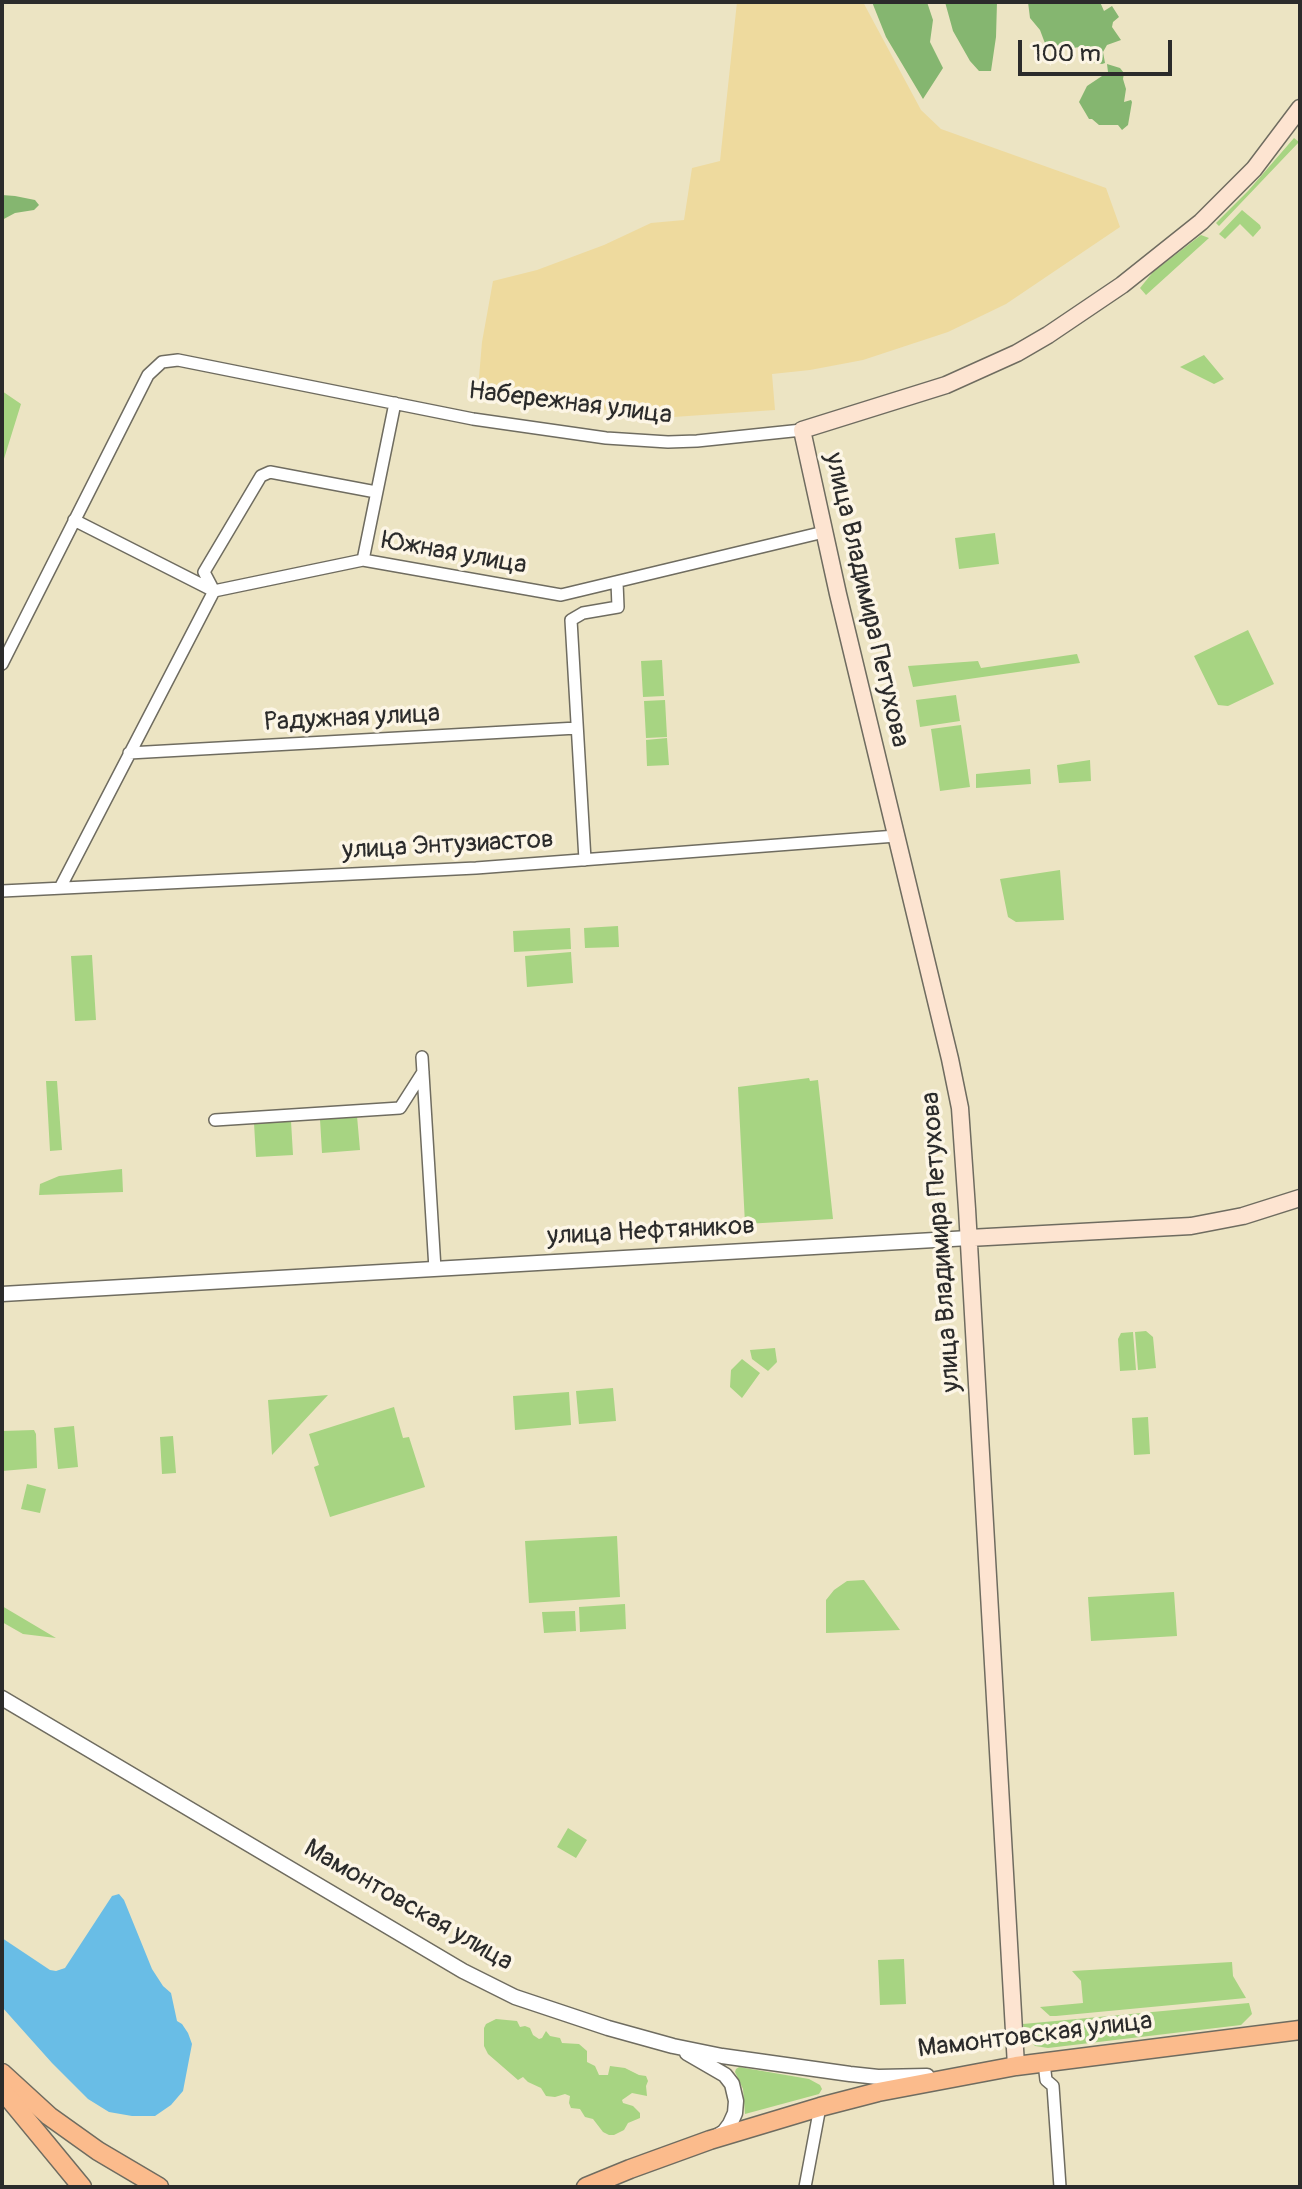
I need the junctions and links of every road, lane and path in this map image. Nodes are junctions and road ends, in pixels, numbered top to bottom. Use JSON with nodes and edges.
{"nodes":[{"id":1,"x":1298,"y":113,"type":"edge"},
{"id":2,"x":395,"y":403,"type":"junction"},
{"id":3,"x":802,"y":430,"type":"junction"},
{"id":4,"x":376,"y":492,"type":"junction"},
{"id":5,"x":74,"y":520,"type":"junction"},
{"id":6,"x":824,"y":532,"type":"junction"},
{"id":7,"x":363,"y":560,"type":"junction"},
{"id":8,"x":617,"y":582,"type":"junction"},
{"id":9,"x":214,"y":591,"type":"junction"},
{"id":10,"x":2,"y":664,"type":"edge"},
{"id":11,"x":577,"y":728,"type":"junction"},
{"id":12,"x":129,"y":753,"type":"junction"},
{"id":13,"x":896,"y":836,"type":"junction"},
{"id":14,"x":585,"y":860,"type":"junction"},
{"id":15,"x":60,"y":888,"type":"junction"},
{"id":16,"x":2,"y":891,"type":"edge"},
{"id":17,"x":422,"y":1057,"type":"dead end"},
{"id":18,"x":423,"y":1072,"type":"junction"},
{"id":19,"x":215,"y":1120,"type":"dead end"},
{"id":20,"x":1300,"y":1198,"type":"edge"},
{"id":21,"x":969,"y":1238,"type":"junction"},
{"id":22,"x":435,"y":1269,"type":"junction"},
{"id":23,"x":2,"y":1294,"type":"edge"},
{"id":24,"x":2,"y":1698,"type":"edge"},
{"id":25,"x":1300,"y":2030,"type":"edge"},
{"id":26,"x":673,"y":2046,"type":"junction"},
{"id":27,"x":1044,"y":2063,"type":"junction"},
{"id":28,"x":1016,"y":2066,"type":"junction"},
{"id":29,"x":2,"y":2073,"type":"edge"},
{"id":30,"x":967,"y":2075,"type":"junction"},
{"id":31,"x":2,"y":2090,"type":"edge"},
{"id":32,"x":820,"y":2107,"type":"junction"},
{"id":33,"x":710,"y":2140,"type":"junction"},
{"id":34,"x":630,"y":2169,"type":"junction"},
{"id":35,"x":82,"y":2187,"type":"edge"},
{"id":36,"x":159,"y":2187,"type":"edge"},
{"id":37,"x":586,"y":2187,"type":"edge"},
{"id":38,"x":602,"y":2187,"type":"edge"},
{"id":39,"x":805,"y":2187,"type":"edge"},
{"id":40,"x":1060,"y":2187,"type":"edge"}],
"edges":[{"from":1,"to":3,"type":"main road","name":"Набережная улица"},
{"from":2,"to":3,"type":"street","name":"Набережная улица"},
{"from":2,"to":4,"type":"street"},
{"from":2,"to":5,"type":"street","name":"Набережная улица"},
{"from":3,"to":6,"type":"main road","name":"улица Владимира Петухова"},
{"from":4,"to":7,"type":"street"},
{"from":4,"to":9,"type":"street"},
{"from":5,"to":9,"type":"street"},
{"from":5,"to":10,"type":"street"},
{"from":6,"to":8,"type":"street","name":"Южная улица"},
{"from":6,"to":13,"type":"main road","name":"улица Владимира Петухова"},
{"from":7,"to":8,"type":"street","name":"Южная улица"},
{"from":7,"to":9,"type":"street","name":"Южная улица"},
{"from":8,"to":11,"type":"street"},
{"from":9,"to":12,"type":"street"},
{"from":11,"to":12,"type":"street","name":"Радужная улица"},
{"from":11,"to":14,"type":"street"},
{"from":12,"to":15,"type":"street"},
{"from":13,"to":14,"type":"street","name":"улица Энтузиастов"},
{"from":13,"to":21,"type":"main road","name":"улица Владимира Петухова"},
{"from":14,"to":15,"type":"street","name":"улица Энтузиастов"},
{"from":15,"to":16,"type":"street","name":"улица Энтузиастов"},
{"from":17,"to":18,"type":"street"},
{"from":18,"to":19,"type":"street"},
{"from":18,"to":22,"type":"street"},
{"from":20,"to":21,"type":"main road","name":"улица Нефтяников"},
{"from":21,"to":22,"type":"street","name":"улица Нефтяников"},
{"from":21,"to":28,"type":"main road","name":"улица Владимира Петухова"},
{"from":22,"to":23,"type":"street","name":"улица Нефтяников"},
{"from":24,"to":26,"type":"street","name":"Мамонтовская улица"},
{"from":25,"to":27,"type":"main road","name":"Мамонтовская улица"},
{"from":26,"to":30,"type":"street","name":"Мамонтовская улица"},
{"from":26,"to":33,"type":"street"},
{"from":27,"to":28,"type":"main road","name":"Мамонтовская улица"},
{"from":27,"to":40,"type":"street"},
{"from":28,"to":30,"type":"main road","name":"Мамонтовская улица"},
{"from":29,"to":36,"type":"main road"},
{"from":30,"to":32,"type":"main road"},
{"from":31,"to":35,"type":"main road"},
{"from":32,"to":33,"type":"main road"},
{"from":32,"to":39,"type":"street"},
{"from":33,"to":34,"type":"main road"},
{"from":34,"to":37,"type":"main road"},
{"from":34,"to":38,"type":"main road"}]}
